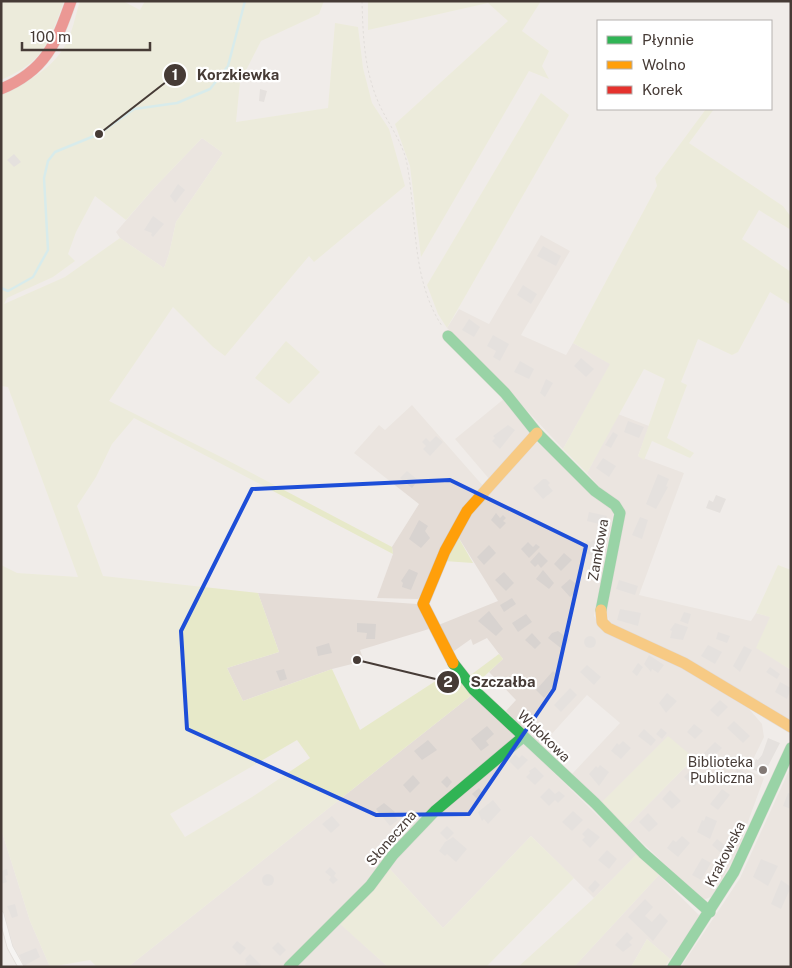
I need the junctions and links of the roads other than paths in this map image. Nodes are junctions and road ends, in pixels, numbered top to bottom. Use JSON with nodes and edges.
{"nodes":[{"id":1,"x":71,"y":1,"type":"edge"},
{"id":2,"x":1,"y":89,"type":"edge"},
{"id":3,"x":448,"y":336,"type":"road end"},
{"id":4,"x":537,"y":433,"type":"junction"},
{"id":5,"x":791,"y":727,"type":"edge"},
{"id":6,"x":523,"y":737,"type":"junction"},
{"id":7,"x":791,"y":748,"type":"edge"},
{"id":8,"x":710,"y":912,"type":"junction"},
{"id":9,"x":1,"y":914,"type":"edge"},
{"id":10,"x":22,"y":967,"type":"edge"},
{"id":11,"x":289,"y":967,"type":"edge"},
{"id":12,"x":673,"y":967,"type":"edge"}],
"edges":[{"from":1,"to":2,"type":"street"},
{"from":3,"to":4,"type":"street","name":"Zamkowa"},
{"from":4,"to":5,"type":"street","name":"Zamkowa"},
{"from":4,"to":6,"type":"street","name":"Widokowa"},
{"from":6,"to":8,"type":"street","name":"Widokowa"},
{"from":6,"to":11,"type":"street","name":"Słoneczna"},
{"from":7,"to":8,"type":"street","name":"Krakowska"},
{"from":8,"to":12,"type":"street","name":"Krakowska"},
{"from":9,"to":10,"type":"lane"}]}
